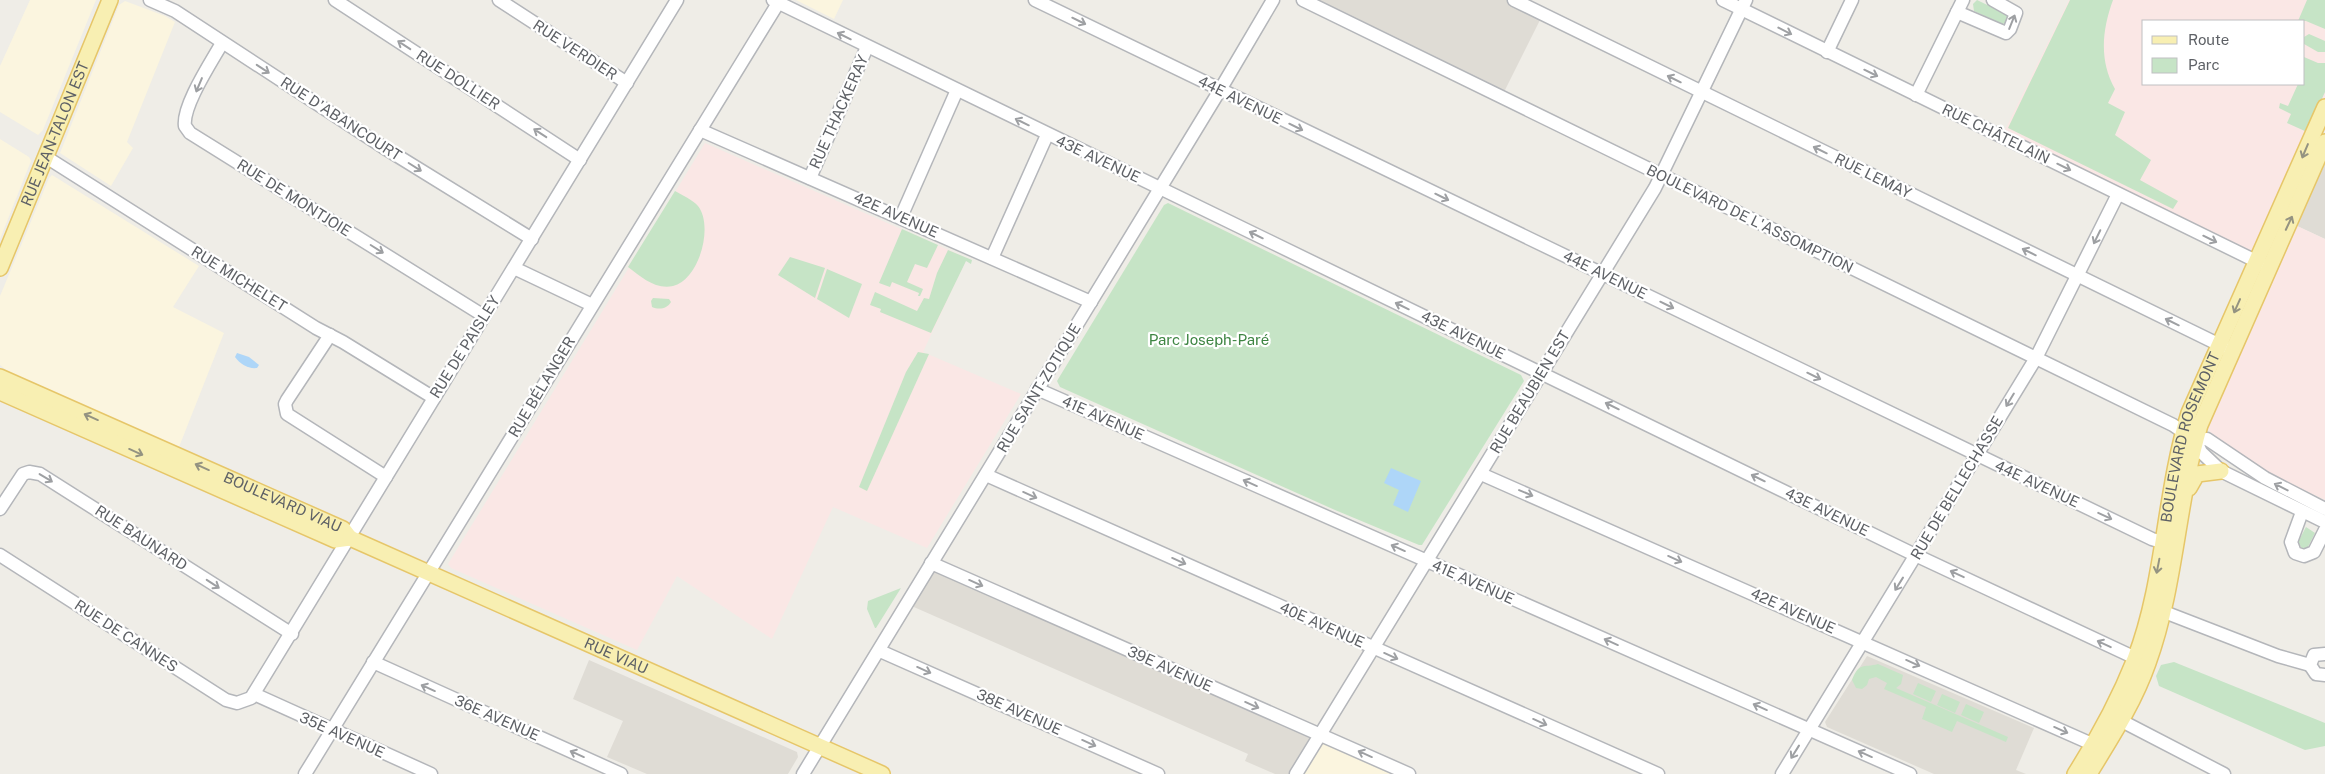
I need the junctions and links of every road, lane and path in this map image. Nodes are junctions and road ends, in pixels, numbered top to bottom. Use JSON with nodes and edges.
{"nodes":[{"id":1,"x":110,"y":0,"type":"edge"},
{"id":2,"x":150,"y":0,"type":"edge"},
{"id":3,"x":335,"y":0,"type":"edge"},
{"id":4,"x":499,"y":0,"type":"edge"},
{"id":5,"x":1035,"y":0,"type":"edge"},
{"id":6,"x":1273,"y":0,"type":"edge"},
{"id":7,"x":1303,"y":0,"type":"edge"},
{"id":8,"x":1514,"y":0,"type":"edge"},
{"id":9,"x":1723,"y":0,"type":"edge"},
{"id":10,"x":1852,"y":0,"type":"edge"},
{"id":11,"x":1963,"y":0,"type":"edge"},
{"id":12,"x":1994,"y":0,"type":"edge"},
{"id":13,"x":777,"y":1,"type":"edge"},
{"id":14,"x":672,"y":2,"type":"edge"},
{"id":15,"x":1744,"y":5,"type":"edge"},
{"id":16,"x":1957,"y":12,"type":"junction"},
{"id":17,"x":222,"y":43,"type":"junction"},
{"id":18,"x":867,"y":47,"type":"junction"},
{"id":19,"x":1827,"y":52,"type":"junction"},
{"id":20,"x":626,"y":83,"type":"junction"},
{"id":21,"x":957,"y":90,"type":"junction"},
{"id":22,"x":1220,"y":90,"type":"junction"},
{"id":23,"x":1701,"y":92,"type":"junction"},
{"id":24,"x":1916,"y":95,"type":"junction"},
{"id":25,"x":2325,"y":106,"type":"edge"},
{"id":26,"x":700,"y":130,"type":"junction"},
{"id":27,"x":1047,"y":134,"type":"junction"},
{"id":28,"x":2325,"y":142,"type":"edge"},
{"id":29,"x":46,"y":157,"type":"junction"},
{"id":30,"x":580,"y":160,"type":"junction"},
{"id":31,"x":1660,"y":176,"type":"junction"},
{"id":32,"x":810,"y":178,"type":"junction"},
{"id":33,"x":1160,"y":188,"type":"junction"},
{"id":34,"x":2118,"y":194,"type":"junction"},
{"id":35,"x":901,"y":217,"type":"junction"},
{"id":36,"x":532,"y":239,"type":"junction"},
{"id":37,"x":992,"y":258,"type":"junction"},
{"id":38,"x":2263,"y":264,"type":"junction"},
{"id":39,"x":0,"y":268,"type":"edge"},
{"id":40,"x":514,"y":268,"type":"junction"},
{"id":41,"x":1602,"y":273,"type":"junction"},
{"id":42,"x":2077,"y":276,"type":"junction"},
{"id":43,"x":1091,"y":302,"type":"junction"},
{"id":44,"x":592,"y":305,"type":"junction"},
{"id":45,"x":484,"y":316,"type":"junction"},
{"id":46,"x":330,"y":335,"type":"junction"},
{"id":47,"x":2225,"y":348,"type":"junction"},
{"id":48,"x":2036,"y":358,"type":"junction"},
{"id":49,"x":1542,"y":372,"type":"junction"},
{"id":50,"x":0,"y":377,"type":"edge"},
{"id":51,"x":1037,"y":389,"type":"junction"},
{"id":52,"x":0,"y":392,"type":"edge"},
{"id":53,"x":434,"y":398,"type":"junction"},
{"id":54,"x":2190,"y":436,"type":"junction"},
{"id":55,"x":1976,"y":455,"type":"junction"},
{"id":56,"x":2221,"y":471,"type":"junction"},
{"id":57,"x":1481,"y":474,"type":"junction"},
{"id":58,"x":986,"y":475,"type":"junction"},
{"id":59,"x":386,"y":476,"type":"junction"},
{"id":60,"x":2184,"y":499,"type":"junction"},
{"id":61,"x":0,"y":509,"type":"edge"},
{"id":62,"x":2325,"y":509,"type":"edge"},
{"id":63,"x":2302,"y":512,"type":"junction"},
{"id":64,"x":2325,"y":522,"type":"edge"},
{"id":65,"x":2325,"y":530,"type":"edge"},
{"id":66,"x":350,"y":538,"type":"junction"},
{"id":67,"x":2169,"y":544,"type":"junction"},
{"id":68,"x":0,"y":555,"type":"edge"},
{"id":69,"x":1916,"y":556,"type":"junction"},
{"id":70,"x":1426,"y":561,"type":"junction"},
{"id":71,"x":931,"y":563,"type":"junction"},
{"id":72,"x":429,"y":572,"type":"junction"},
{"id":73,"x":2156,"y":609,"type":"junction"},
{"id":74,"x":292,"y":634,"type":"junction"},
{"id":75,"x":1863,"y":641,"type":"junction"},
{"id":76,"x":1373,"y":648,"type":"junction"},
{"id":77,"x":880,"y":651,"type":"junction"},
{"id":78,"x":2325,"y":654,"type":"edge"},
{"id":79,"x":2142,"y":661,"type":"junction"},
{"id":80,"x":373,"y":662,"type":"junction"},
{"id":81,"x":2310,"y":665,"type":"junction"},
{"id":82,"x":2325,"y":675,"type":"edge"},
{"id":83,"x":254,"y":694,"type":"junction"},
{"id":84,"x":2116,"y":718,"type":"junction"},
{"id":85,"x":1810,"y":729,"type":"junction"},
{"id":86,"x":332,"y":730,"type":"junction"},
{"id":87,"x":1320,"y":735,"type":"junction"},
{"id":88,"x":819,"y":746,"type":"junction"},
{"id":89,"x":2099,"y":747,"type":"junction"},
{"id":90,"x":305,"y":774,"type":"edge"},
{"id":91,"x":431,"y":774,"type":"edge"},
{"id":92,"x":621,"y":774,"type":"edge"},
{"id":93,"x":803,"y":774,"type":"edge"},
{"id":94,"x":882,"y":774,"type":"edge"},
{"id":95,"x":1158,"y":774,"type":"edge"},
{"id":96,"x":1296,"y":774,"type":"edge"},
{"id":97,"x":1409,"y":774,"type":"edge"},
{"id":98,"x":1658,"y":774,"type":"edge"},
{"id":99,"x":1782,"y":774,"type":"edge"},
{"id":100,"x":1910,"y":774,"type":"edge"},
{"id":101,"x":2075,"y":774,"type":"edge"},
{"id":102,"x":2089,"y":774,"type":"edge"},
{"id":103,"x":2224,"y":774,"type":"edge"}],
"edges":[{"from":1,"to":29,"type":"main road","name":"RUE JEAN-TALON EST"},
{"from":2,"to":17,"type":"street","name":"RUE D'ABANCOURT"},
{"from":30,"to":3,"type":"street","name":"RUE DOLLIER","one_way":true},
{"from":4,"to":20,"type":"street","name":"RUE VERDIER"},
{"from":5,"to":22,"type":"street","name":"44E AVENUE","one_way":true},
{"from":6,"to":22,"type":"street","name":"RUE SAINT-ZOTIQUE"},
{"from":7,"to":31,"type":"street","name":"BOULEVARD DE L'ASSOMPTION"},
{"from":23,"to":8,"type":"street","name":"RUE LEMAY","one_way":true},
{"from":9,"to":15,"type":"street","name":"RUE CHÂTELAIN"},
{"from":10,"to":19,"type":"street"},
{"from":11,"to":16,"type":"street"},
{"from":16,"to":12,"type":"street","one_way":true},
{"from":18,"to":13,"type":"street","name":"43E AVENUE","one_way":true},
{"from":13,"to":26,"type":"street","name":"RUE BÉLANGER"},
{"from":14,"to":20,"type":"street","name":"RUE DE PAISLEY"},
{"from":15,"to":19,"type":"street","name":"RUE CHÂTELAIN","one_way":true},
{"from":15,"to":23,"type":"street","name":"RUE BEAUBIEN EST"},
{"from":16,"to":24,"type":"street"},
{"from":17,"to":36,"type":"street","name":"RUE D'ABANCOURT","one_way":true},
{"from":17,"to":45,"type":"street","name":"RUE DE MONTJOIE","one_way":true},
{"from":18,"to":21,"type":"street","name":"43E AVENUE"},
{"from":18,"to":32,"type":"street","name":"RUE THACKERAY"},
{"from":19,"to":24,"type":"street","name":"RUE CHÂTELAIN","one_way":true},
{"from":20,"to":30,"type":"street","name":"RUE DE PAISLEY"},
{"from":27,"to":21,"type":"street","name":"43E AVENUE","one_way":true},
{"from":21,"to":35,"type":"street"},
{"from":22,"to":33,"type":"street","name":"RUE SAINT-ZOTIQUE"},
{"from":22,"to":41,"type":"street","name":"44E AVENUE","one_way":true},
{"from":23,"to":31,"type":"street","name":"RUE BEAUBIEN EST"},
{"from":42,"to":23,"type":"street","name":"RUE LEMAY","one_way":true},
{"from":24,"to":34,"type":"street","name":"RUE CHÂTELAIN","one_way":true},
{"from":25,"to":38,"type":"main road","name":"BOULEVARD ROSEMONT","one_way":true},
{"from":26,"to":32,"type":"street","name":"42E AVENUE"},
{"from":26,"to":44,"type":"street","name":"RUE BÉLANGER"},
{"from":27,"to":33,"type":"street","name":"43E AVENUE"},
{"from":27,"to":37,"type":"street"},
{"from":38,"to":28,"type":"main road","name":"BOULEVARD ROSEMONT","one_way":true},
{"from":29,"to":39,"type":"main road","name":"RUE JEAN-TALON EST"},
{"from":29,"to":46,"type":"street","name":"RUE MICHELET"},
{"from":30,"to":36,"type":"street","name":"RUE DE PAISLEY"},
{"from":31,"to":41,"type":"street","name":"RUE BEAUBIEN EST"},
{"from":31,"to":48,"type":"street","name":"BOULEVARD DE L'ASSOMPTION"},
{"from":32,"to":35,"type":"street","name":"42E AVENUE"},
{"from":33,"to":43,"type":"street","name":"RUE SAINT-ZOTIQUE"},
{"from":49,"to":33,"type":"street","name":"43E AVENUE","one_way":true},
{"from":34,"to":38,"type":"street","name":"RUE CHÂTELAIN","one_way":true},
{"from":34,"to":42,"type":"street","name":"RUE DE BELLECHASSE","one_way":true},
{"from":35,"to":37,"type":"street","name":"42E AVENUE"},
{"from":36,"to":40,"type":"street","name":"RUE DE PAISLEY"},
{"from":37,"to":43,"type":"street","name":"42E AVENUE"},
{"from":38,"to":47,"type":"main road","name":"BOULEVARD ROSEMONT"},
{"from":40,"to":44,"type":"street"},
{"from":40,"to":45,"type":"street","name":"RUE DE PAISLEY"},
{"from":41,"to":49,"type":"street","name":"RUE BEAUBIEN EST"},
{"from":41,"to":55,"type":"street","name":"44E AVENUE","one_way":true},
{"from":47,"to":42,"type":"street","name":"RUE LEMAY","one_way":true},
{"from":42,"to":48,"type":"street","name":"RUE DE BELLECHASSE"},
{"from":43,"to":51,"type":"street","name":"RUE SAINT-ZOTIQUE"},
{"from":44,"to":72,"type":"street","name":"RUE BÉLANGER"},
{"from":45,"to":53,"type":"street","name":"RUE DE PAISLEY"},
{"from":46,"to":53,"type":"street","name":"RUE MICHELET"},
{"from":46,"to":59,"type":"street"},
{"from":47,"to":54,"type":"main road","name":"BOULEVARD ROSEMONT"},
{"from":48,"to":54,"type":"street","name":"BOULEVARD DE L'ASSOMPTION"},
{"from":48,"to":55,"type":"street","name":"RUE DE BELLECHASSE","one_way":true},
{"from":49,"to":57,"type":"street","name":"RUE BEAUBIEN EST"},
{"from":69,"to":49,"type":"street","name":"43E AVENUE","one_way":true},
{"from":66,"to":50,"type":"main road","name":"BOULEVARD VIAU","one_way":true},
{"from":51,"to":58,"type":"street","name":"RUE SAINT-ZOTIQUE"},
{"from":70,"to":51,"type":"street","name":"41E AVENUE","one_way":true},
{"from":52,"to":66,"type":"main road","name":"BOULEVARD VIAU","one_way":true},
{"from":53,"to":59,"type":"street","name":"RUE DE PAISLEY"},
{"from":54,"to":56,"type":"street","name":"BOULEVARD DE L'ASSOMPTION"},
{"from":54,"to":60,"type":"main road","name":"BOULEVARD ROSEMONT"},
{"from":62,"to":54,"type":"street","name":"BOULEVARD DE L'ASSOMPTION","one_way":true},
{"from":54,"to":67,"type":"main road","name":"BOULEVARD ROSEMONT"},
{"from":55,"to":67,"type":"street","name":"44E AVENUE","one_way":true},
{"from":55,"to":69,"type":"street","name":"RUE DE BELLECHASSE"},
{"from":56,"to":60,"type":"main road"},
{"from":56,"to":63,"type":"street","name":"BOULEVARD DE L'ASSOMPTION"},
{"from":57,"to":70,"type":"street","name":"RUE BEAUBIEN EST"},
{"from":57,"to":75,"type":"street","name":"42E AVENUE","one_way":true},
{"from":58,"to":71,"type":"street","name":"RUE SAINT-ZOTIQUE"},
{"from":58,"to":76,"type":"street","name":"40E AVENUE","one_way":true},
{"from":59,"to":66,"type":"street","name":"RUE DE PAISLEY"},
{"from":60,"to":67,"type":"main road","name":"BOULEVARD ROSEMONT"},
{"from":61,"to":74,"type":"street","name":"RUE BAUNARD","one_way":true},
{"from":63,"to":64,"type":"street","name":"BOULEVARD DE L'ASSOMPTION"},
{"from":63,"to":65,"type":"street"},
{"from":66,"to":72,"type":"main road","name":"RUE VIAU"},
{"from":66,"to":74,"type":"street","name":"RUE DE PAISLEY"},
{"from":67,"to":73,"type":"main road","name":"BOULEVARD ROSEMONT"},
{"from":68,"to":83,"type":"street","name":"RUE DE CANNES"},
{"from":69,"to":75,"type":"street","name":"RUE DE BELLECHASSE","one_way":true},
{"from":79,"to":69,"type":"street","name":"43E AVENUE","one_way":true},
{"from":70,"to":76,"type":"street","name":"RUE BEAUBIEN EST"},
{"from":85,"to":70,"type":"street","name":"41E AVENUE","one_way":true},
{"from":71,"to":77,"type":"street","name":"RUE SAINT-ZOTIQUE"},
{"from":71,"to":87,"type":"street","name":"39E AVENUE","one_way":true},
{"from":72,"to":80,"type":"street","name":"RUE BÉLANGER"},
{"from":72,"to":88,"type":"main road","name":"RUE VIAU"},
{"from":73,"to":79,"type":"main road","name":"BOULEVARD ROSEMONT"},
{"from":73,"to":81,"type":"street"},
{"from":74,"to":83,"type":"street","name":"RUE DE PAISLEY"},
{"from":75,"to":85,"type":"street","name":"RUE DE BELLECHASSE"},
{"from":75,"to":89,"type":"street","name":"42E AVENUE","one_way":true},
{"from":76,"to":87,"type":"street","name":"RUE BEAUBIEN EST"},
{"from":76,"to":98,"type":"street","name":"40E AVENUE","one_way":true},
{"from":77,"to":88,"type":"street","name":"RUE SAINT-ZOTIQUE"},
{"from":77,"to":95,"type":"street","name":"38E AVENUE","one_way":true},
{"from":78,"to":81,"type":"street"},
{"from":79,"to":84,"type":"main road","name":"BOULEVARD ROSEMONT"},
{"from":80,"to":86,"type":"street","name":"RUE BÉLANGER"},
{"from":92,"to":80,"type":"street","name":"36E AVENUE","one_way":true},
{"from":81,"to":82,"type":"street"},
{"from":83,"to":86,"type":"street","name":"35E AVENUE"},
{"from":84,"to":89,"type":"main road","name":"BOULEVARD ROSEMONT"},
{"from":84,"to":103,"type":"street"},
{"from":85,"to":99,"type":"street","name":"RUE DE BELLECHASSE","one_way":true},
{"from":100,"to":85,"type":"street","name":"41E AVENUE","one_way":true},
{"from":86,"to":90,"type":"street","name":"RUE BÉLANGER"},
{"from":86,"to":91,"type":"street","name":"35E AVENUE"},
{"from":87,"to":96,"type":"street","name":"RUE BEAUBIEN EST"},
{"from":97,"to":87,"type":"street","name":"39E AVENUE","one_way":true},
{"from":88,"to":93,"type":"street","name":"RUE SAINT-ZOTIQUE"},
{"from":88,"to":94,"type":"main road","name":"RUE VIAU"},
{"from":89,"to":101,"type":"main road","name":"BOULEVARD ROSEMONT"},
{"from":89,"to":102,"type":"main road","name":"BOULEVARD ROSEMONT"}]}
